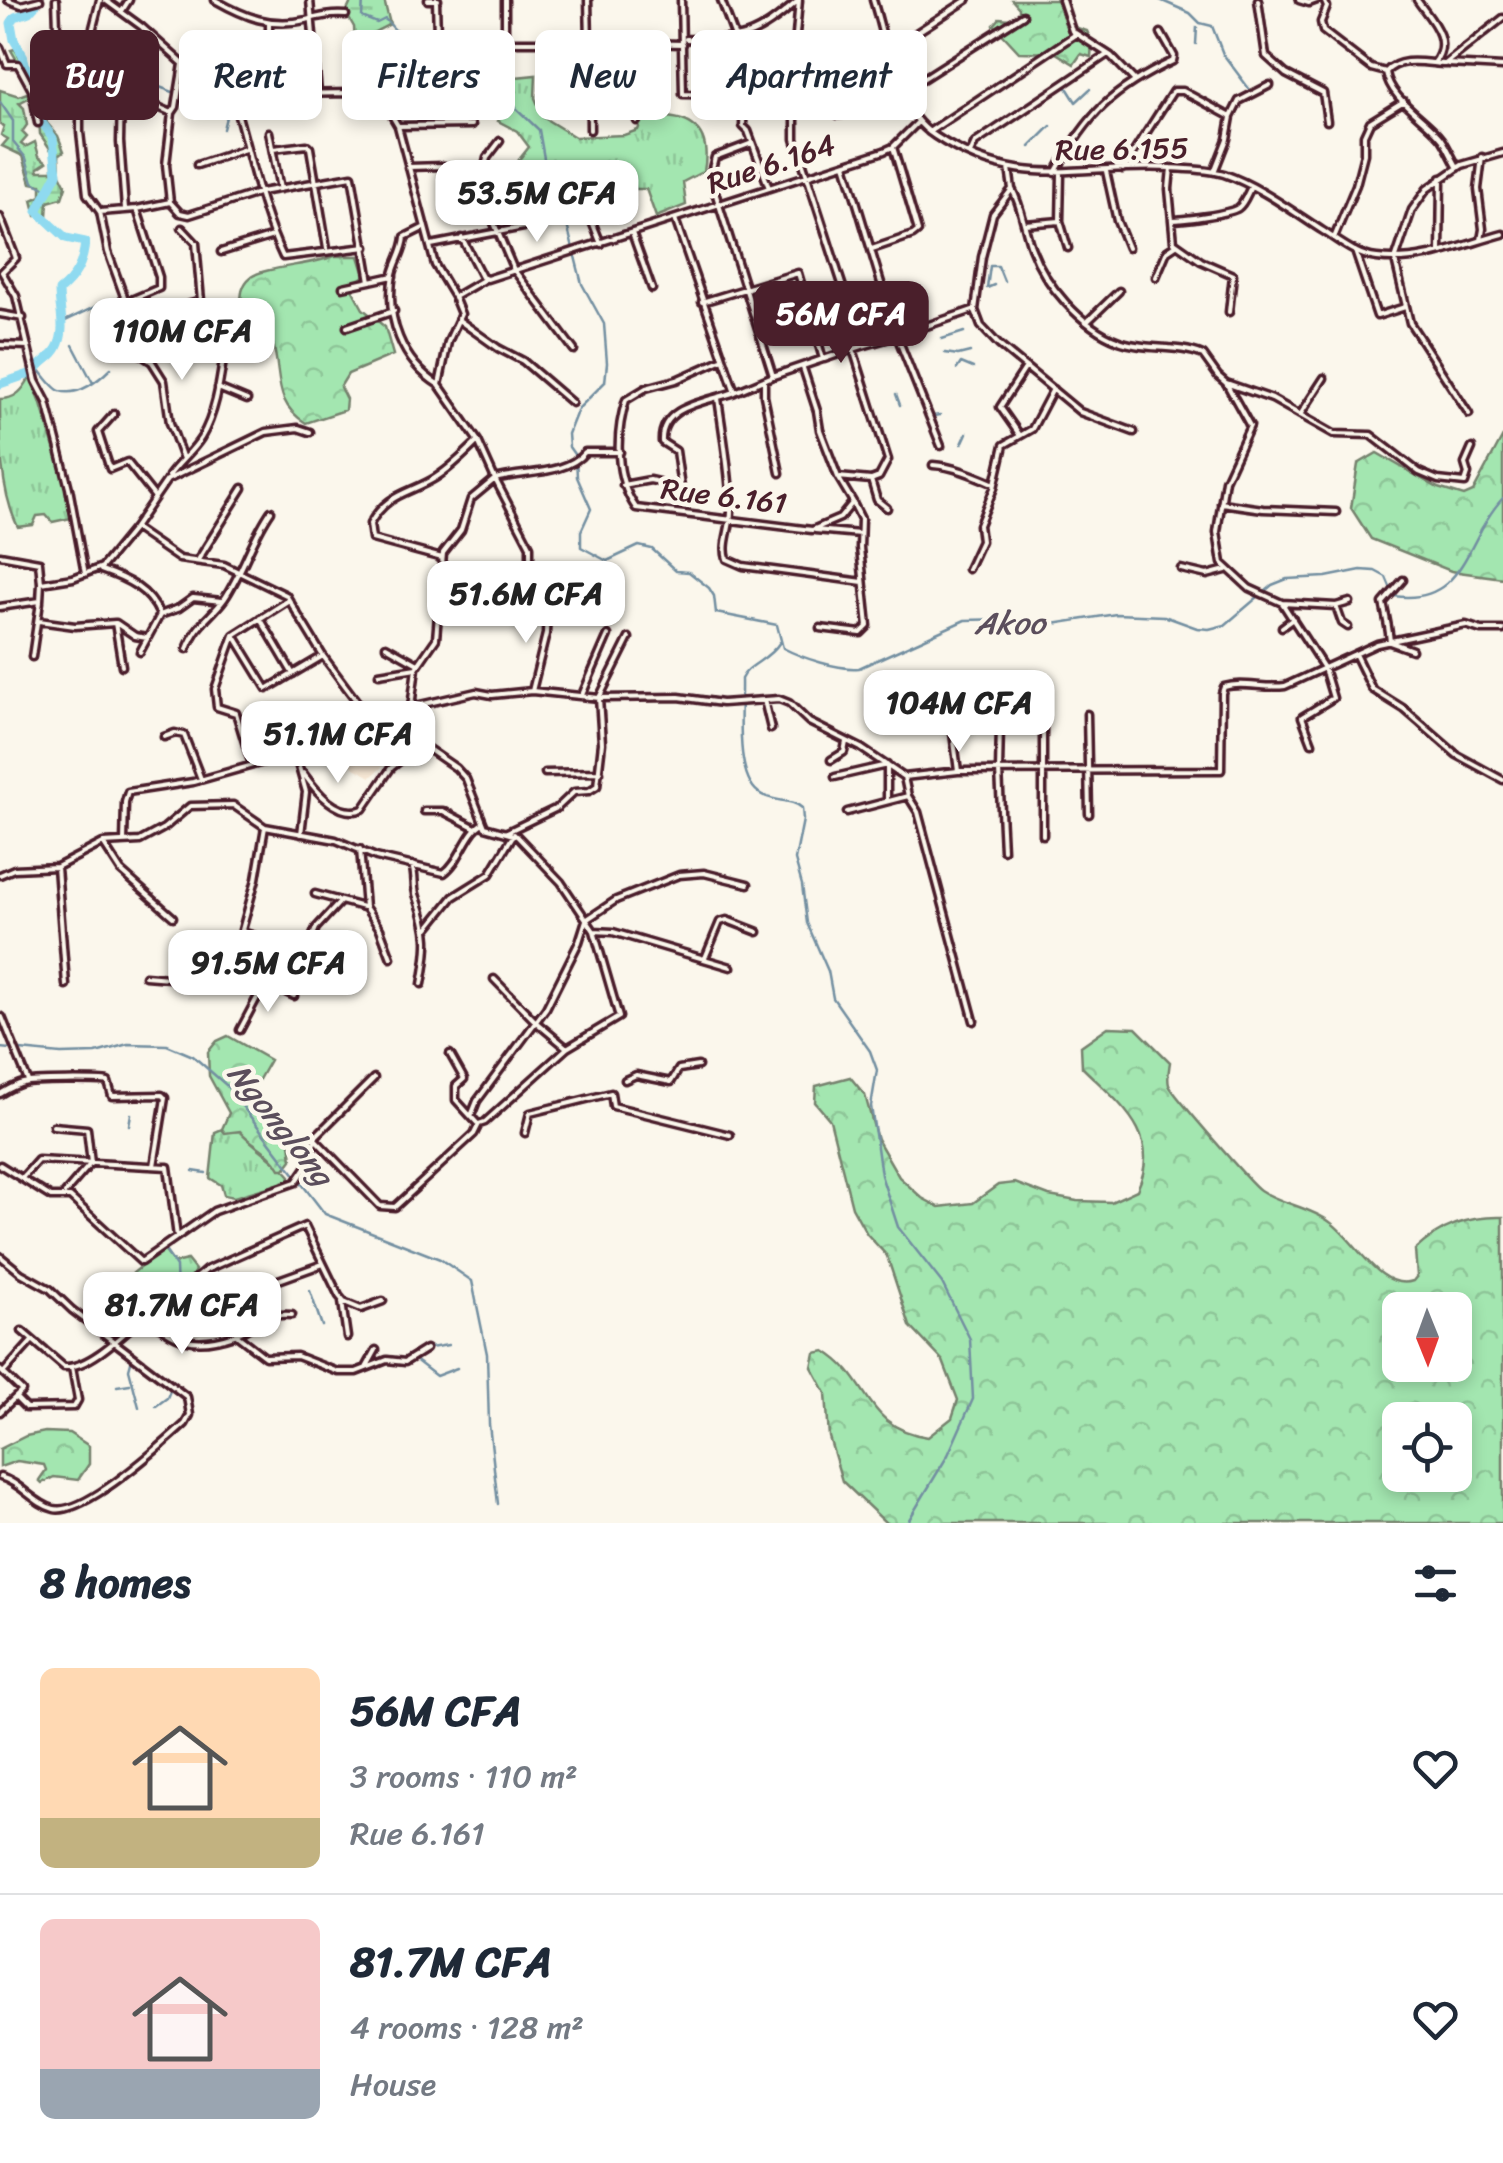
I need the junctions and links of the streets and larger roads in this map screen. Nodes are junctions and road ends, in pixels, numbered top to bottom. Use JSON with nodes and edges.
{"nodes":[{"id":1,"x":8,"y":0,"type":"edge"},
{"id":2,"x":56,"y":0,"type":"edge"},
{"id":3,"x":103,"y":0,"type":"edge"},
{"id":4,"x":129,"y":0,"type":"edge"},
{"id":5,"x":215,"y":0,"type":"edge"},
{"id":6,"x":310,"y":0,"type":"edge"},
{"id":7,"x":428,"y":0,"type":"edge"},
{"id":8,"x":437,"y":0,"type":"edge"},
{"id":9,"x":505,"y":0,"type":"edge"},
{"id":10,"x":588,"y":0,"type":"edge"},
{"id":11,"x":681,"y":0,"type":"edge"},
{"id":12,"x":720,"y":0,"type":"edge"},
{"id":13,"x":799,"y":0,"type":"edge"},
{"id":14,"x":873,"y":0,"type":"edge"},
{"id":15,"x":967,"y":0,"type":"edge"},
{"id":16,"x":1062,"y":0,"type":"edge"},
{"id":17,"x":1258,"y":0,"type":"edge"},
{"id":18,"x":1299,"y":0,"type":"edge"},
{"id":19,"x":1317,"y":0,"type":"edge"},
{"id":20,"x":1324,"y":0,"type":"edge"},
{"id":21,"x":1417,"y":0,"type":"edge"},
{"id":22,"x":37,"y":1,"type":"edge"},
{"id":23,"x":122,"y":11,"type":"junction"},
{"id":24,"x":784,"y":13,"type":"junction"},
{"id":25,"x":346,"y":15,"type":"dead end"},
{"id":26,"x":1023,"y":15,"type":"dead end"},
{"id":27,"x":313,"y":17,"type":"junction"},
{"id":28,"x":799,"y":18,"type":"junction"},
{"id":29,"x":1503,"y":18,"type":"edge"},
{"id":30,"x":269,"y":23,"type":"junction"},
{"id":31,"x":57,"y":30,"type":"edge"},
{"id":32,"x":94,"y":30,"type":"edge"},
{"id":33,"x":269,"y":30,"type":"edge"},
{"id":34,"x":314,"y":30,"type":"edge"},
{"id":35,"x":437,"y":30,"type":"edge"},
{"id":36,"x":505,"y":30,"type":"edge"},
{"id":37,"x":589,"y":30,"type":"edge"},
{"id":38,"x":732,"y":30,"type":"edge"},
{"id":39,"x":761,"y":30,"type":"edge"},
{"id":40,"x":882,"y":30,"type":"edge"},
{"id":41,"x":921,"y":30,"type":"edge"},
{"id":42,"x":1162,"y":32,"type":"dead end"},
{"id":43,"x":1076,"y":34,"type":"junction"},
{"id":44,"x":684,"y":41,"type":"junction"},
{"id":45,"x":691,"y":41,"type":"edge"},
{"id":46,"x":671,"y":42,"type":"edge"},
{"id":47,"x":0,"y":46,"type":"edge"},
{"id":48,"x":1108,"y":54,"type":"junction"},
{"id":49,"x":179,"y":61,"type":"edge"},
{"id":50,"x":1434,"y":64,"type":"junction"},
{"id":51,"x":1445,"y":64,"type":"junction"},
{"id":52,"x":1503,"y":67,"type":"edge"},
{"id":53,"x":1386,"y":72,"type":"junction"},
{"id":54,"x":927,"y":76,"type":"edge"},
{"id":55,"x":1135,"y":82,"type":"junction"},
{"id":56,"x":1270,"y":84,"type":"dead end"},
{"id":57,"x":179,"y":89,"type":"edge"},
{"id":58,"x":691,"y":94,"type":"edge"},
{"id":59,"x":1404,"y":101,"type":"junction"},
{"id":60,"x":159,"y":108,"type":"edge"},
{"id":61,"x":172,"y":113,"type":"junction"},
{"id":62,"x":1231,"y":117,"type":"junction"},
{"id":63,"x":80,"y":120,"type":"edge"},
{"id":64,"x":120,"y":120,"type":"edge"},
{"id":65,"x":238,"y":120,"type":"edge"},
{"id":66,"x":394,"y":120,"type":"edge"},
{"id":67,"x":590,"y":120,"type":"edge"},
{"id":68,"x":743,"y":120,"type":"edge"},
{"id":69,"x":1327,"y":121,"type":"dead end"},
{"id":70,"x":918,"y":122,"type":"joint"},
{"id":71,"x":38,"y":123,"type":"dead end"},
{"id":72,"x":472,"y":124,"type":"dead end"},
{"id":73,"x":398,"y":126,"type":"junction"},
{"id":74,"x":590,"y":130,"type":"dead end"},
{"id":75,"x":269,"y":132,"type":"dead end"},
{"id":76,"x":929,"y":132,"type":"junction"},
{"id":77,"x":500,"y":141,"type":"dead end"},
{"id":78,"x":752,"y":142,"type":"junction"},
{"id":79,"x":893,"y":147,"type":"junction"},
{"id":80,"x":245,"y":149,"type":"junction"},
{"id":81,"x":273,"y":149,"type":"junction"},
{"id":82,"x":1503,"y":152,"type":"edge"},
{"id":83,"x":970,"y":154,"type":"junction"},
{"id":84,"x":1482,"y":157,"type":"junction"},
{"id":85,"x":845,"y":164,"type":"junction"},
{"id":86,"x":198,"y":165,"type":"dead end"},
{"id":87,"x":408,"y":167,"type":"junction"},
{"id":88,"x":1009,"y":168,"type":"junction"},
{"id":89,"x":1124,"y":168,"type":"junction"},
{"id":90,"x":1171,"y":168,"type":"junction"},
{"id":91,"x":1458,"y":168,"type":"junction"},
{"id":92,"x":1106,"y":170,"type":"junction"},
{"id":93,"x":1214,"y":172,"type":"junction"},
{"id":94,"x":1058,"y":173,"type":"junction"},
{"id":95,"x":808,"y":176,"type":"junction"},
{"id":96,"x":1441,"y":178,"type":"junction"},
{"id":97,"x":574,"y":180,"type":"dead end"},
{"id":98,"x":316,"y":182,"type":"junction"},
{"id":99,"x":482,"y":185,"type":"junction"},
{"id":100,"x":1251,"y":187,"type":"junction"},
{"id":101,"x":770,"y":188,"type":"junction"},
{"id":102,"x":280,"y":189,"type":"junction"},
{"id":103,"x":1012,"y":189,"type":"junction"},
{"id":104,"x":261,"y":192,"type":"junction"},
{"id":105,"x":170,"y":202,"type":"junction"},
{"id":106,"x":718,"y":204,"type":"junction"},
{"id":107,"x":125,"y":209,"type":"junction"},
{"id":108,"x":137,"y":209,"type":"junction"},
{"id":109,"x":100,"y":212,"type":"junction"},
{"id":110,"x":0,"y":217,"type":"edge"},
{"id":111,"x":675,"y":219,"type":"junction"},
{"id":112,"x":1172,"y":220,"type":"junction"},
{"id":113,"x":1060,"y":221,"type":"junction"},
{"id":114,"x":539,"y":224,"type":"dead end"},
{"id":115,"x":1024,"y":224,"type":"junction"},
{"id":116,"x":182,"y":228,"type":"dead end"},
{"id":117,"x":424,"y":228,"type":"junction"},
{"id":118,"x":498,"y":232,"type":"junction"},
{"id":119,"x":632,"y":233,"type":"junction"},
{"id":120,"x":1503,"y":234,"type":"edge"},
{"id":121,"x":274,"y":236,"type":"junction"},
{"id":122,"x":462,"y":238,"type":"junction"},
{"id":123,"x":1334,"y":238,"type":"junction"},
{"id":124,"x":1480,"y":240,"type":"junction"},
{"id":125,"x":601,"y":244,"type":"junction"},
{"id":126,"x":429,"y":245,"type":"junction"},
{"id":127,"x":1176,"y":245,"type":"junction"},
{"id":128,"x":366,"y":247,"type":"junction"},
{"id":129,"x":1068,"y":248,"type":"dead end"},
{"id":130,"x":1128,"y":248,"type":"dead end"},
{"id":131,"x":328,"y":250,"type":"junction"},
{"id":132,"x":872,"y":250,"type":"junction"},
{"id":133,"x":221,"y":252,"type":"dead end"},
{"id":134,"x":1356,"y":252,"type":"junction"},
{"id":135,"x":1440,"y":252,"type":"junction"},
{"id":136,"x":1395,"y":260,"type":"junction"},
{"id":137,"x":514,"y":270,"type":"junction"},
{"id":138,"x":1,"y":271,"type":"edge"},
{"id":139,"x":393,"y":276,"type":"junction"},
{"id":140,"x":1156,"y":276,"type":"dead end"},
{"id":141,"x":484,"y":279,"type":"junction"},
{"id":142,"x":370,"y":281,"type":"junction"},
{"id":143,"x":343,"y":287,"type":"dead end"},
{"id":144,"x":745,"y":288,"type":"junction"},
{"id":145,"x":652,"y":289,"type":"dead end"},
{"id":146,"x":1119,"y":291,"type":"dead end"},
{"id":147,"x":454,"y":297,"type":"junction"},
{"id":148,"x":702,"y":302,"type":"junction"},
{"id":149,"x":1405,"y":307,"type":"junction"},
{"id":150,"x":975,"y":310,"type":"junction"},
{"id":151,"x":394,"y":312,"type":"junction"},
{"id":152,"x":1229,"y":312,"type":"dead end"},
{"id":153,"x":0,"y":314,"type":"edge"},
{"id":154,"x":23,"y":318,"type":"junction"},
{"id":155,"x":460,"y":321,"type":"junction"},
{"id":156,"x":1088,"y":322,"type":"junction"},
{"id":157,"x":347,"y":327,"type":"dead end"},
{"id":158,"x":226,"y":335,"type":"dead end"},
{"id":159,"x":897,"y":336,"type":"junction"},
{"id":160,"x":123,"y":342,"type":"dead end"},
{"id":161,"x":0,"y":345,"type":"edge"},
{"id":162,"x":28,"y":346,"type":"junction"},
{"id":163,"x":862,"y":346,"type":"junction"},
{"id":164,"x":224,"y":348,"type":"junction"},
{"id":165,"x":853,"y":349,"type":"junction"},
{"id":166,"x":574,"y":350,"type":"dead end"},
{"id":167,"x":823,"y":359,"type":"junction"},
{"id":168,"x":721,"y":360,"type":"junction"},
{"id":169,"x":803,"y":367,"type":"junction"},
{"id":170,"x":1026,"y":367,"type":"junction"},
{"id":171,"x":773,"y":376,"type":"junction"},
{"id":172,"x":1324,"y":378,"type":"dead end"},
{"id":173,"x":764,"y":381,"type":"junction"},
{"id":174,"x":1226,"y":383,"type":"junction"},
{"id":175,"x":439,"y":385,"type":"junction"},
{"id":176,"x":218,"y":388,"type":"junction"},
{"id":177,"x":1054,"y":389,"type":"junction"},
{"id":178,"x":734,"y":392,"type":"junction"},
{"id":179,"x":718,"y":398,"type":"junction"},
{"id":180,"x":247,"y":400,"type":"dead end"},
{"id":181,"x":572,"y":402,"type":"dead end"},
{"id":182,"x":114,"y":414,"type":"dead end"},
{"id":183,"x":1469,"y":414,"type":"dead end"},
{"id":184,"x":1300,"y":415,"type":"junction"},
{"id":185,"x":310,"y":432,"type":"dead end"},
{"id":186,"x":1134,"y":432,"type":"dead end"},
{"id":187,"x":1018,"y":434,"type":"junction"},
{"id":188,"x":478,"y":441,"type":"junction"},
{"id":189,"x":941,"y":446,"type":"dead end"},
{"id":190,"x":1472,"y":448,"type":"dead end"},
{"id":191,"x":620,"y":452,"type":"junction"},
{"id":192,"x":184,"y":459,"type":"junction"},
{"id":193,"x":932,"y":466,"type":"dead end"},
{"id":194,"x":780,"y":473,"type":"dead end"},
{"id":195,"x":838,"y":477,"type":"junction"},
{"id":196,"x":495,"y":479,"type":"junction"},
{"id":197,"x":166,"y":480,"type":"junction"},
{"id":198,"x":872,"y":480,"type":"junction"},
{"id":199,"x":995,"y":484,"type":"junction"},
{"id":200,"x":623,"y":485,"type":"junction"},
{"id":201,"x":243,"y":488,"type":"dead end"},
{"id":202,"x":155,"y":497,"type":"junction"},
{"id":203,"x":853,"y":502,"type":"junction"},
{"id":204,"x":1221,"y":504,"type":"junction"},
{"id":205,"x":887,"y":508,"type":"dead end"},
{"id":206,"x":271,"y":511,"type":"dead end"},
{"id":207,"x":1336,"y":512,"type":"dead end"},
{"id":208,"x":731,"y":518,"type":"junction"},
{"id":209,"x":134,"y":528,"type":"junction"},
{"id":210,"x":812,"y":530,"type":"junction"},
{"id":211,"x":860,"y":534,"type":"junction"},
{"id":212,"x":0,"y":555,"type":"edge"},
{"id":213,"x":442,"y":558,"type":"junction"},
{"id":214,"x":198,"y":560,"type":"junction"},
{"id":215,"x":968,"y":569,"type":"dead end"},
{"id":216,"x":1181,"y":569,"type":"dead end"},
{"id":217,"x":98,"y":570,"type":"junction"},
{"id":218,"x":1226,"y":570,"type":"junction"},
{"id":219,"x":238,"y":571,"type":"junction"},
{"id":220,"x":86,"y":574,"type":"junction"},
{"id":221,"x":1402,"y":580,"type":"dead end"},
{"id":222,"x":863,"y":582,"type":"junction"},
{"id":223,"x":41,"y":583,"type":"junction"},
{"id":224,"x":290,"y":600,"type":"junction"},
{"id":225,"x":40,"y":601,"type":"junction"},
{"id":226,"x":222,"y":601,"type":"junction"},
{"id":227,"x":1350,"y":602,"type":"dead end"},
{"id":228,"x":1282,"y":603,"type":"junction"},
{"id":229,"x":612,"y":604,"type":"dead end"},
{"id":230,"x":1336,"y":606,"type":"junction"},
{"id":231,"x":0,"y":607,"type":"edge"},
{"id":232,"x":547,"y":608,"type":"junction"},
{"id":233,"x":160,"y":615,"type":"junction"},
{"id":234,"x":260,"y":618,"type":"junction"},
{"id":235,"x":1293,"y":618,"type":"junction"},
{"id":236,"x":39,"y":620,"type":"junction"},
{"id":237,"x":115,"y":623,"type":"junction"},
{"id":238,"x":1282,"y":627,"type":"dead end"},
{"id":239,"x":1348,"y":627,"type":"dead end"},
{"id":240,"x":820,"y":628,"type":"dead end"},
{"id":241,"x":1448,"y":630,"type":"junction"},
{"id":242,"x":1503,"y":630,"type":"edge"},
{"id":243,"x":234,"y":636,"type":"junction"},
{"id":244,"x":608,"y":636,"type":"dead end"},
{"id":245,"x":147,"y":638,"type":"junction"},
{"id":246,"x":629,"y":638,"type":"dead end"},
{"id":247,"x":1390,"y":642,"type":"junction"},
{"id":248,"x":1452,"y":642,"type":"dead end"},
{"id":249,"x":386,"y":646,"type":"dead end"},
{"id":250,"x":187,"y":650,"type":"dead end"},
{"id":251,"x":1412,"y":650,"type":"dead end"},
{"id":252,"x":140,"y":652,"type":"dead end"},
{"id":253,"x":1355,"y":654,"type":"junction"},
{"id":254,"x":32,"y":656,"type":"dead end"},
{"id":255,"x":324,"y":656,"type":"junction"},
{"id":256,"x":122,"y":666,"type":"dead end"},
{"id":257,"x":417,"y":666,"type":"junction"},
{"id":258,"x":1324,"y":668,"type":"junction"},
{"id":259,"x":293,"y":674,"type":"junction"},
{"id":260,"x":379,"y":674,"type":"dead end"},
{"id":261,"x":953,"y":674,"type":"dead end"},
{"id":262,"x":1030,"y":686,"type":"dead end"},
{"id":263,"x":532,"y":691,"type":"junction"},
{"id":264,"x":582,"y":696,"type":"junction"},
{"id":265,"x":599,"y":698,"type":"junction"},
{"id":266,"x":764,"y":700,"type":"junction"},
{"id":267,"x":1043,"y":702,"type":"dead end"},
{"id":268,"x":361,"y":707,"type":"junction"},
{"id":269,"x":1086,"y":714,"type":"dead end"},
{"id":270,"x":771,"y":729,"type":"dead end"},
{"id":271,"x":164,"y":738,"type":"dead end"},
{"id":272,"x":846,"y":742,"type":"junction"},
{"id":273,"x":1312,"y":743,"type":"dead end"},
{"id":274,"x":421,"y":744,"type":"junction"},
{"id":275,"x":295,"y":754,"type":"junction"},
{"id":276,"x":830,"y":760,"type":"dead end"},
{"id":277,"x":252,"y":765,"type":"junction"},
{"id":278,"x":887,"y":765,"type":"junction"},
{"id":279,"x":1044,"y":771,"type":"junction"},
{"id":280,"x":1088,"y":771,"type":"junction"},
{"id":281,"x":600,"y":772,"type":"junction"},
{"id":282,"x":958,"y":772,"type":"junction"},
{"id":283,"x":999,"y":772,"type":"junction"},
{"id":284,"x":302,"y":773,"type":"junction"},
{"id":285,"x":545,"y":773,"type":"dead end"},
{"id":286,"x":834,"y":777,"type":"dead end"},
{"id":287,"x":904,"y":777,"type":"junction"},
{"id":288,"x":201,"y":779,"type":"junction"},
{"id":289,"x":1503,"y":780,"type":"edge"},
{"id":290,"x":908,"y":796,"type":"junction"},
{"id":291,"x":887,"y":800,"type":"junction"},
{"id":292,"x":424,"y":811,"type":"dead end"},
{"id":293,"x":847,"y":812,"type":"dead end"},
{"id":294,"x":1088,"y":814,"type":"dead end"},
{"id":295,"x":483,"y":823,"type":"junction"},
{"id":296,"x":265,"y":827,"type":"junction"},
{"id":297,"x":474,"y":828,"type":"junction"},
{"id":298,"x":507,"y":832,"type":"junction"},
{"id":299,"x":301,"y":834,"type":"junction"},
{"id":300,"x":514,"y":834,"type":"junction"},
{"id":301,"x":1043,"y":835,"type":"dead end"},
{"id":302,"x":124,"y":842,"type":"junction"},
{"id":303,"x":103,"y":843,"type":"junction"},
{"id":304,"x":360,"y":849,"type":"junction"},
{"id":305,"x":1004,"y":850,"type":"dead end"},
{"id":306,"x":412,"y":865,"type":"junction"},
{"id":307,"x":57,"y":867,"type":"junction"},
{"id":308,"x":0,"y":875,"type":"edge"},
{"id":309,"x":748,"y":884,"type":"dead end"},
{"id":310,"x":315,"y":894,"type":"dead end"},
{"id":311,"x":340,"y":902,"type":"junction"},
{"id":312,"x":364,"y":907,"type":"junction"},
{"id":313,"x":173,"y":918,"type":"dead end"},
{"id":314,"x":586,"y":920,"type":"junction"},
{"id":315,"x":428,"y":928,"type":"junction"},
{"id":316,"x":594,"y":931,"type":"junction"},
{"id":317,"x":758,"y":932,"type":"dead end"},
{"id":318,"x":245,"y":933,"type":"junction"},
{"id":319,"x":285,"y":945,"type":"junction"},
{"id":320,"x":391,"y":958,"type":"dead end"},
{"id":321,"x":705,"y":958,"type":"junction"},
{"id":322,"x":731,"y":967,"type":"dead end"},
{"id":323,"x":145,"y":976,"type":"dead end"},
{"id":324,"x":494,"y":980,"type":"dead end"},
{"id":325,"x":266,"y":983,"type":"junction"},
{"id":326,"x":422,"y":984,"type":"dead end"},
{"id":327,"x":66,"y":985,"type":"dead end"},
{"id":328,"x":294,"y":996,"type":"dead end"},
{"id":329,"x":2,"y":1017,"type":"edge"},
{"id":330,"x":974,"y":1022,"type":"dead end"},
{"id":331,"x":536,"y":1023,"type":"junction"},
{"id":332,"x":240,"y":1030,"type":"dead end"},
{"id":333,"x":567,"y":1048,"type":"junction"},
{"id":334,"x":450,"y":1054,"type":"dead end"},
{"id":335,"x":698,"y":1066,"type":"dead end"},
{"id":336,"x":374,"y":1078,"type":"dead end"},
{"id":337,"x":626,"y":1080,"type":"dead end"},
{"id":338,"x":28,"y":1082,"type":"junction"},
{"id":339,"x":0,"y":1094,"type":"edge"},
{"id":340,"x":472,"y":1116,"type":"junction"},
{"id":341,"x":54,"y":1126,"type":"dead end"},
{"id":342,"x":478,"y":1127,"type":"junction"},
{"id":343,"x":525,"y":1133,"type":"dead end"},
{"id":344,"x":730,"y":1135,"type":"dead end"},
{"id":345,"x":315,"y":1138,"type":"junction"},
{"id":346,"x":90,"y":1164,"type":"junction"},
{"id":347,"x":0,"y":1165,"type":"edge"},
{"id":348,"x":154,"y":1166,"type":"junction"},
{"id":349,"x":22,"y":1178,"type":"junction"},
{"id":350,"x":64,"y":1195,"type":"junction"},
{"id":351,"x":177,"y":1236,"type":"junction"},
{"id":352,"x":0,"y":1256,"type":"edge"},
{"id":353,"x":323,"y":1264,"type":"junction"},
{"id":354,"x":194,"y":1282,"type":"junction"},
{"id":355,"x":342,"y":1300,"type":"junction"},
{"id":356,"x":383,"y":1301,"type":"dead end"},
{"id":357,"x":146,"y":1314,"type":"junction"},
{"id":358,"x":292,"y":1316,"type":"dead end"},
{"id":359,"x":22,"y":1331,"type":"dead end"},
{"id":360,"x":235,"y":1334,"type":"junction"},
{"id":361,"x":347,"y":1337,"type":"dead end"},
{"id":362,"x":32,"y":1340,"type":"junction"},
{"id":363,"x":113,"y":1341,"type":"junction"},
{"id":364,"x":426,"y":1349,"type":"dead end"},
{"id":365,"x":376,"y":1350,"type":"dead end"},
{"id":366,"x":72,"y":1367,"type":"junction"},
{"id":367,"x":366,"y":1369,"type":"junction"},
{"id":368,"x":2,"y":1371,"type":"edge"},
{"id":369,"x":16,"y":1398,"type":"junction"},
{"id":370,"x":0,"y":1412,"type":"edge"},
{"id":371,"x":0,"y":1477,"type":"edge"}],
"edges":[{"from":1,"to":22,"type":"street"},
{"from":2,"to":31,"type":"street"},
{"from":3,"to":23,"type":"street"},
{"from":3,"to":32,"type":"street"},
{"from":4,"to":23,"type":"street"},
{"from":5,"to":30,"type":"street"},
{"from":6,"to":27,"type":"street"},
{"from":7,"to":8,"type":"street"},
{"from":8,"to":35,"type":"street"},
{"from":9,"to":36,"type":"street"},
{"from":10,"to":37,"type":"street"},
{"from":11,"to":44,"type":"street"},
{"from":12,"to":38,"type":"street"},
{"from":13,"to":24,"type":"street"},
{"from":13,"to":28,"type":"street"},
{"from":14,"to":40,"type":"street","name":"Rue 6.155"},
{"from":15,"to":41,"type":"street"},
{"from":16,"to":43,"type":"street"},
{"from":17,"to":69,"type":"street"},
{"from":18,"to":19,"type":"street"},
{"from":20,"to":53,"type":"street"},
{"from":21,"to":50,"type":"street"},
{"from":23,"to":49,"type":"street"},
{"from":24,"to":28,"type":"street"},
{"from":24,"to":39,"type":"street"},
{"from":25,"to":27,"type":"street"},
{"from":26,"to":54,"type":"street"},
{"from":27,"to":30,"type":"street"},
{"from":27,"to":34,"type":"street"},
{"from":28,"to":95,"type":"street"},
{"from":29,"to":51,"type":"street"},
{"from":30,"to":33,"type":"street"},
{"from":42,"to":55,"type":"street"},
{"from":43,"to":48,"type":"street"},
{"from":43,"to":76,"type":"street"},
{"from":44,"to":45,"type":"street"},
{"from":44,"to":46,"type":"street"},
{"from":44,"to":58,"type":"street"},
{"from":47,"to":71,"type":"street"},
{"from":48,"to":55,"type":"street"},
{"from":48,"to":83,"type":"street"},
{"from":50,"to":51,"type":"street"},
{"from":50,"to":53,"type":"street"},
{"from":51,"to":52,"type":"street"},
{"from":53,"to":59,"type":"street"},
{"from":55,"to":94,"type":"street"},
{"from":56,"to":62,"type":"street"},
{"from":57,"to":61,"type":"street"},
{"from":59,"to":91,"type":"street"},
{"from":59,"to":123,"type":"street"},
{"from":60,"to":61,"type":"street"},
{"from":61,"to":105,"type":"street"},
{"from":62,"to":89,"type":"street"},
{"from":62,"to":93,"type":"street"},
{"from":63,"to":109,"type":"street"},
{"from":64,"to":107,"type":"street"},
{"from":65,"to":80,"type":"street"},
{"from":66,"to":73,"type":"street"},
{"from":67,"to":74,"type":"street"},
{"from":68,"to":78,"type":"street"},
{"from":70,"to":76,"type":"street","name":"Rue 6.155"},
{"from":70,"to":79,"type":"street","name":"Rue 6.164"},
{"from":72,"to":73,"type":"street"},
{"from":73,"to":87,"type":"street"},
{"from":75,"to":81,"type":"street"},
{"from":76,"to":83,"type":"street","name":"Rue 6.155"},
{"from":77,"to":99,"type":"street"},
{"from":78,"to":101,"type":"street"},
{"from":78,"to":106,"type":"street"},
{"from":79,"to":85,"type":"street","name":"Rue 6.164"},
{"from":79,"to":132,"type":"street"},
{"from":80,"to":86,"type":"street"},
{"from":80,"to":104,"type":"street"},
{"from":81,"to":98,"type":"street"},
{"from":81,"to":102,"type":"street"},
{"from":82,"to":84,"type":"street"},
{"from":83,"to":88,"type":"street","name":"Rue 6.155"},
{"from":84,"to":91,"type":"street"},
{"from":84,"to":124,"type":"street"},
{"from":85,"to":95,"type":"street","name":"Rue 6.164"},
{"from":85,"to":132,"type":"street"},
{"from":87,"to":99,"type":"street"},
{"from":87,"to":117,"type":"street"},
{"from":88,"to":94,"type":"street","name":"Rue 6.155"},
{"from":88,"to":103,"type":"street"},
{"from":89,"to":90,"type":"street","name":"Rue 6.155"},
{"from":89,"to":92,"type":"street","name":"Rue 6.155"},
{"from":90,"to":93,"type":"street","name":"Rue 6.155"},
{"from":90,"to":112,"type":"street"},
{"from":91,"to":96,"type":"street"},
{"from":92,"to":94,"type":"street","name":"Rue 6.155"},
{"from":92,"to":130,"type":"street"},
{"from":93,"to":100,"type":"street","name":"Rue 6.155"},
{"from":94,"to":113,"type":"street"},
{"from":95,"to":101,"type":"street","name":"Rue 6.164"},
{"from":95,"to":163,"type":"street"},
{"from":96,"to":135,"type":"street"},
{"from":96,"to":136,"type":"street"},
{"from":97,"to":125,"type":"street"},
{"from":98,"to":102,"type":"street"},
{"from":98,"to":128,"type":"street"},
{"from":98,"to":131,"type":"street"},
{"from":99,"to":118,"type":"street"},
{"from":100,"to":112,"type":"street"},
{"from":100,"to":123,"type":"street","name":"Rue 6.155"},
{"from":101,"to":106,"type":"street","name":"Rue 6.164"},
{"from":102,"to":104,"type":"street"},
{"from":103,"to":115,"type":"street"},
{"from":103,"to":150,"type":"street"},
{"from":104,"to":105,"type":"street"},
{"from":104,"to":121,"type":"street"},
{"from":105,"to":108,"type":"street"},
{"from":106,"to":111,"type":"street","name":"Rue 6.164"},
{"from":106,"to":144,"type":"street"},
{"from":107,"to":108,"type":"street"},
{"from":107,"to":109,"type":"street"},
{"from":108,"to":109,"type":"street"},
{"from":110,"to":138,"type":"street"},
{"from":111,"to":119,"type":"street","name":"Rue 6.164"},
{"from":111,"to":148,"type":"street"},
{"from":112,"to":127,"type":"street"},
{"from":113,"to":115,"type":"street"},
{"from":113,"to":129,"type":"street"},
{"from":114,"to":118,"type":"street"},
{"from":115,"to":156,"type":"street"},
{"from":116,"to":164,"type":"street"},
{"from":117,"to":126,"type":"street"},
{"from":117,"to":139,"type":"street"},
{"from":118,"to":122,"type":"street"},
{"from":118,"to":137,"type":"street"},
{"from":119,"to":125,"type":"street","name":"Rue 6.164"},
{"from":119,"to":145,"type":"street"},
{"from":120,"to":124,"type":"street","name":"Rue 6.155"},
{"from":121,"to":131,"type":"street"},
{"from":121,"to":133,"type":"street"},
{"from":122,"to":126,"type":"street"},
{"from":122,"to":141,"type":"street"},
{"from":123,"to":134,"type":"street","name":"Rue 6.155"},
{"from":124,"to":135,"type":"street","name":"Rue 6.155"},
{"from":125,"to":137,"type":"street","name":"Rue 6.164"},
{"from":126,"to":147,"type":"street"},
{"from":127,"to":140,"type":"street"},
{"from":127,"to":152,"type":"street"},
{"from":128,"to":131,"type":"street"},
{"from":128,"to":142,"type":"street"},
{"from":132,"to":159,"type":"street"},
{"from":134,"to":136,"type":"street","name":"Rue 6.155"},
{"from":134,"to":149,"type":"street"},
{"from":135,"to":136,"type":"street","name":"Rue 6.155"},
{"from":136,"to":149,"type":"street"},
{"from":137,"to":141,"type":"street","name":"Rue 6.164"},
{"from":137,"to":166,"type":"street"},
{"from":138,"to":154,"type":"street"},
{"from":139,"to":142,"type":"street"},
{"from":139,"to":151,"type":"street"},
{"from":141,"to":147,"type":"street","name":"Rue 6.164"},
{"from":142,"to":143,"type":"street"},
{"from":144,"to":148,"type":"street"},
{"from":144,"to":167,"type":"street"},
{"from":144,"to":171,"type":"street"},
{"from":146,"to":156,"type":"street"},
{"from":147,"to":155,"type":"street"},
{"from":148,"to":168,"type":"street"},
{"from":149,"to":183,"type":"street"},
{"from":150,"to":159,"type":"street"},
{"from":150,"to":170,"type":"street"},
{"from":151,"to":157,"type":"street"},
{"from":151,"to":175,"type":"street"},
{"from":153,"to":154,"type":"street"},
{"from":154,"to":162,"type":"street"},
{"from":155,"to":175,"type":"street"},
{"from":155,"to":181,"type":"street"},
{"from":156,"to":174,"type":"street"},
{"from":158,"to":164,"type":"street"},
{"from":159,"to":163,"type":"street"},
{"from":159,"to":189,"type":"street"},
{"from":160,"to":192,"type":"street"},
{"from":161,"to":162,"type":"street"},
{"from":162,"to":220,"type":"street"},
{"from":163,"to":165,"type":"street"},
{"from":164,"to":176,"type":"street"},
{"from":165,"to":167,"type":"street"},
{"from":165,"to":198,"type":"street"},
{"from":167,"to":169,"type":"street"},
{"from":168,"to":178,"type":"street"},
{"from":168,"to":191,"type":"street"},
{"from":169,"to":171,"type":"street"},
{"from":169,"to":195,"type":"street"},
{"from":170,"to":177,"type":"street"},
{"from":170,"to":187,"type":"street"},
{"from":171,"to":173,"type":"street"},
{"from":172,"to":184,"type":"street"},
{"from":173,"to":178,"type":"street"},
{"from":173,"to":194,"type":"street"},
{"from":174,"to":184,"type":"street"},
{"from":174,"to":204,"type":"street"},
{"from":175,"to":188,"type":"street"},
{"from":176,"to":180,"type":"street"},
{"from":176,"to":192,"type":"street"},
{"from":177,"to":186,"type":"street"},
{"from":177,"to":187,"type":"street"},
{"from":178,"to":179,"type":"street"},
{"from":179,"to":200,"type":"street"},
{"from":179,"to":208,"type":"street"},
{"from":182,"to":202,"type":"street"},
{"from":184,"to":190,"type":"street"},
{"from":185,"to":197,"type":"street"},
{"from":187,"to":199,"type":"street"},
{"from":188,"to":196,"type":"street"},
{"from":188,"to":213,"type":"street"},
{"from":191,"to":196,"type":"street"},
{"from":191,"to":200,"type":"street"},
{"from":192,"to":197,"type":"street"},
{"from":193,"to":199,"type":"street"},
{"from":195,"to":198,"type":"street"},
{"from":195,"to":203,"type":"street"},
{"from":196,"to":213,"type":"street"},
{"from":196,"to":232,"type":"street"},
{"from":197,"to":202,"type":"street"},
{"from":198,"to":205,"type":"street"},
{"from":199,"to":215,"type":"street"},
{"from":200,"to":208,"type":"street","name":"Rue 6.161"},
{"from":201,"to":214,"type":"street"},
{"from":202,"to":209,"type":"street"},
{"from":203,"to":210,"type":"street","name":"Rue 6.161"},
{"from":203,"to":211,"type":"street"},
{"from":204,"to":207,"type":"street"},
{"from":204,"to":218,"type":"street"},
{"from":206,"to":219,"type":"street"},
{"from":208,"to":210,"type":"street","name":"Rue 6.161"},
{"from":208,"to":222,"type":"street"},
{"from":209,"to":214,"type":"street"},
{"from":209,"to":217,"type":"street"},
{"from":210,"to":211,"type":"street"},
{"from":211,"to":222,"type":"street"},
{"from":212,"to":223,"type":"street"},
{"from":213,"to":257,"type":"street"},
{"from":214,"to":219,"type":"street"},
{"from":216,"to":218,"type":"street"},
{"from":217,"to":220,"type":"street"},
{"from":217,"to":233,"type":"street"},
{"from":218,"to":228,"type":"street"},
{"from":219,"to":224,"type":"street"},
{"from":219,"to":226,"type":"street"},
{"from":220,"to":223,"type":"street"},
{"from":221,"to":247,"type":"street"},
{"from":222,"to":240,"type":"street"},
{"from":223,"to":225,"type":"street"},
{"from":224,"to":234,"type":"street"},
{"from":224,"to":255,"type":"street"},
{"from":225,"to":231,"type":"street"},
{"from":225,"to":236,"type":"street"},
{"from":226,"to":233,"type":"street"},
{"from":226,"to":250,"type":"street"},
{"from":227,"to":230,"type":"street"},
{"from":228,"to":230,"type":"street"},
{"from":228,"to":235,"type":"street"},
{"from":229,"to":232,"type":"street"},
{"from":230,"to":239,"type":"street"},
{"from":232,"to":263,"type":"street"},
{"from":233,"to":245,"type":"street"},
{"from":234,"to":243,"type":"street"},
{"from":234,"to":259,"type":"street"},
{"from":235,"to":238,"type":"street"},
{"from":235,"to":258,"type":"street"},
{"from":236,"to":237,"type":"street"},
{"from":236,"to":254,"type":"street"},
{"from":237,"to":245,"type":"street"},
{"from":237,"to":256,"type":"street"},
{"from":241,"to":242,"type":"street"},
{"from":241,"to":247,"type":"street"},
{"from":241,"to":248,"type":"street"},
{"from":243,"to":259,"type":"street"},
{"from":243,"to":277,"type":"street"},
{"from":244,"to":264,"type":"street"},
{"from":245,"to":252,"type":"street"},
{"from":246,"to":265,"type":"street"},
{"from":247,"to":251,"type":"street"},
{"from":247,"to":253,"type":"street"},
{"from":249,"to":257,"type":"street"},
{"from":253,"to":258,"type":"street"},
{"from":253,"to":289,"type":"street"},
{"from":255,"to":259,"type":"street"},
{"from":255,"to":268,"type":"street"},
{"from":257,"to":260,"type":"street"},
{"from":257,"to":263,"type":"street"},
{"from":258,"to":273,"type":"street"},
{"from":258,"to":280,"type":"street"},
{"from":261,"to":282,"type":"street"},
{"from":262,"to":283,"type":"street"},
{"from":263,"to":264,"type":"street"},
{"from":264,"to":265,"type":"street"},
{"from":265,"to":266,"type":"street"},
{"from":265,"to":281,"type":"street"},
{"from":266,"to":270,"type":"street"},
{"from":266,"to":272,"type":"street"},
{"from":267,"to":279,"type":"street"},
{"from":268,"to":274,"type":"street"},
{"from":268,"to":275,"type":"street"},
{"from":269,"to":280,"type":"street"},
{"from":271,"to":288,"type":"street"},
{"from":272,"to":276,"type":"street"},
{"from":272,"to":278,"type":"street"},
{"from":274,"to":284,"type":"street"},
{"from":274,"to":295,"type":"street"},
{"from":275,"to":277,"type":"street"},
{"from":275,"to":284,"type":"street"},
{"from":277,"to":288,"type":"street"},
{"from":278,"to":286,"type":"street"},
{"from":278,"to":287,"type":"street"},
{"from":278,"to":291,"type":"street"},
{"from":279,"to":280,"type":"street"},
{"from":279,"to":283,"type":"street"},
{"from":279,"to":301,"type":"street"},
{"from":280,"to":294,"type":"street"},
{"from":281,"to":285,"type":"street"},
{"from":281,"to":298,"type":"street"},
{"from":282,"to":283,"type":"street"},
{"from":282,"to":287,"type":"street"},
{"from":283,"to":305,"type":"street"},
{"from":284,"to":299,"type":"street"},
{"from":287,"to":290,"type":"street"},
{"from":288,"to":302,"type":"street"},
{"from":290,"to":291,"type":"street"},
{"from":290,"to":330,"type":"street"},
{"from":291,"to":293,"type":"street"},
{"from":292,"to":297,"type":"street"},
{"from":295,"to":297,"type":"street"},
{"from":295,"to":298,"type":"street"},
{"from":296,"to":299,"type":"street"},
{"from":296,"to":302,"type":"street"},
{"from":296,"to":318,"type":"street"},
{"from":297,"to":306,"type":"street"},
{"from":298,"to":300,"type":"street"},
{"from":299,"to":304,"type":"street"},
{"from":300,"to":314,"type":"street"},
{"from":300,"to":315,"type":"street"},
{"from":302,"to":303,"type":"street"},
{"from":303,"to":307,"type":"street"},
{"from":303,"to":313,"type":"street"},
{"from":304,"to":306,"type":"street"},
{"from":304,"to":312,"type":"street"},
{"from":306,"to":315,"type":"street"},
{"from":307,"to":308,"type":"street"},
{"from":307,"to":327,"type":"street"},
{"from":309,"to":314,"type":"street"},
{"from":310,"to":311,"type":"street"},
{"from":311,"to":312,"type":"street"},
{"from":311,"to":319,"type":"street"},
{"from":312,"to":320,"type":"street"},
{"from":314,"to":316,"type":"street"},
{"from":314,"to":331,"type":"street"},
{"from":315,"to":326,"type":"street"},
{"from":316,"to":321,"type":"street"},
{"from":316,"to":333,"type":"street"},
{"from":317,"to":321,"type":"street"},
{"from":318,"to":319,"type":"street"},
{"from":318,"to":323,"type":"street"},
{"from":319,"to":325,"type":"street"},
{"from":321,"to":322,"type":"street"},
{"from":324,"to":331,"type":"street"},
{"from":325,"to":328,"type":"street"},
{"from":325,"to":332,"type":"street"},
{"from":329,"to":338,"type":"street"},
{"from":331,"to":333,"type":"street"},
{"from":331,"to":340,"type":"street"},
{"from":333,"to":342,"type":"street"},
{"from":334,"to":340,"type":"street"},
{"from":335,"to":337,"type":"street"},
{"from":336,"to":345,"type":"street"},
{"from":338,"to":339,"type":"street"},
{"from":338,"to":348,"type":"street"},
{"from":340,"to":342,"type":"street"},
{"from":341,"to":346,"type":"street"},
{"from":342,"to":345,"type":"street"},
{"from":343,"to":344,"type":"street"},
{"from":345,"to":351,"type":"street"},
{"from":346,"to":348,"type":"street"},
{"from":346,"to":349,"type":"street"},
{"from":346,"to":350,"type":"street"},
{"from":347,"to":349,"type":"street"},
{"from":348,"to":351,"type":"street"},
{"from":349,"to":350,"type":"street"},
{"from":350,"to":351,"type":"street"},
{"from":352,"to":363,"type":"street"},
{"from":353,"to":354,"type":"street"},
{"from":353,"to":354,"type":"street"},
{"from":353,"to":355,"type":"street"},
{"from":354,"to":357,"type":"street"},
{"from":355,"to":356,"type":"street"},
{"from":355,"to":361,"type":"street"},
{"from":357,"to":360,"type":"street"},
{"from":357,"to":363,"type":"street"},
{"from":358,"to":360,"type":"street"},
{"from":359,"to":362,"type":"street"},
{"from":360,"to":367,"type":"street"},
{"from":362,"to":366,"type":"street"},
{"from":362,"to":368,"type":"street"},
{"from":363,"to":366,"type":"street"},
{"from":363,"to":371,"type":"street"},
{"from":364,"to":367,"type":"street"},
{"from":365,"to":367,"type":"street"},
{"from":366,"to":369,"type":"street"},
{"from":368,"to":369,"type":"street"},
{"from":369,"to":370,"type":"street"}]}
